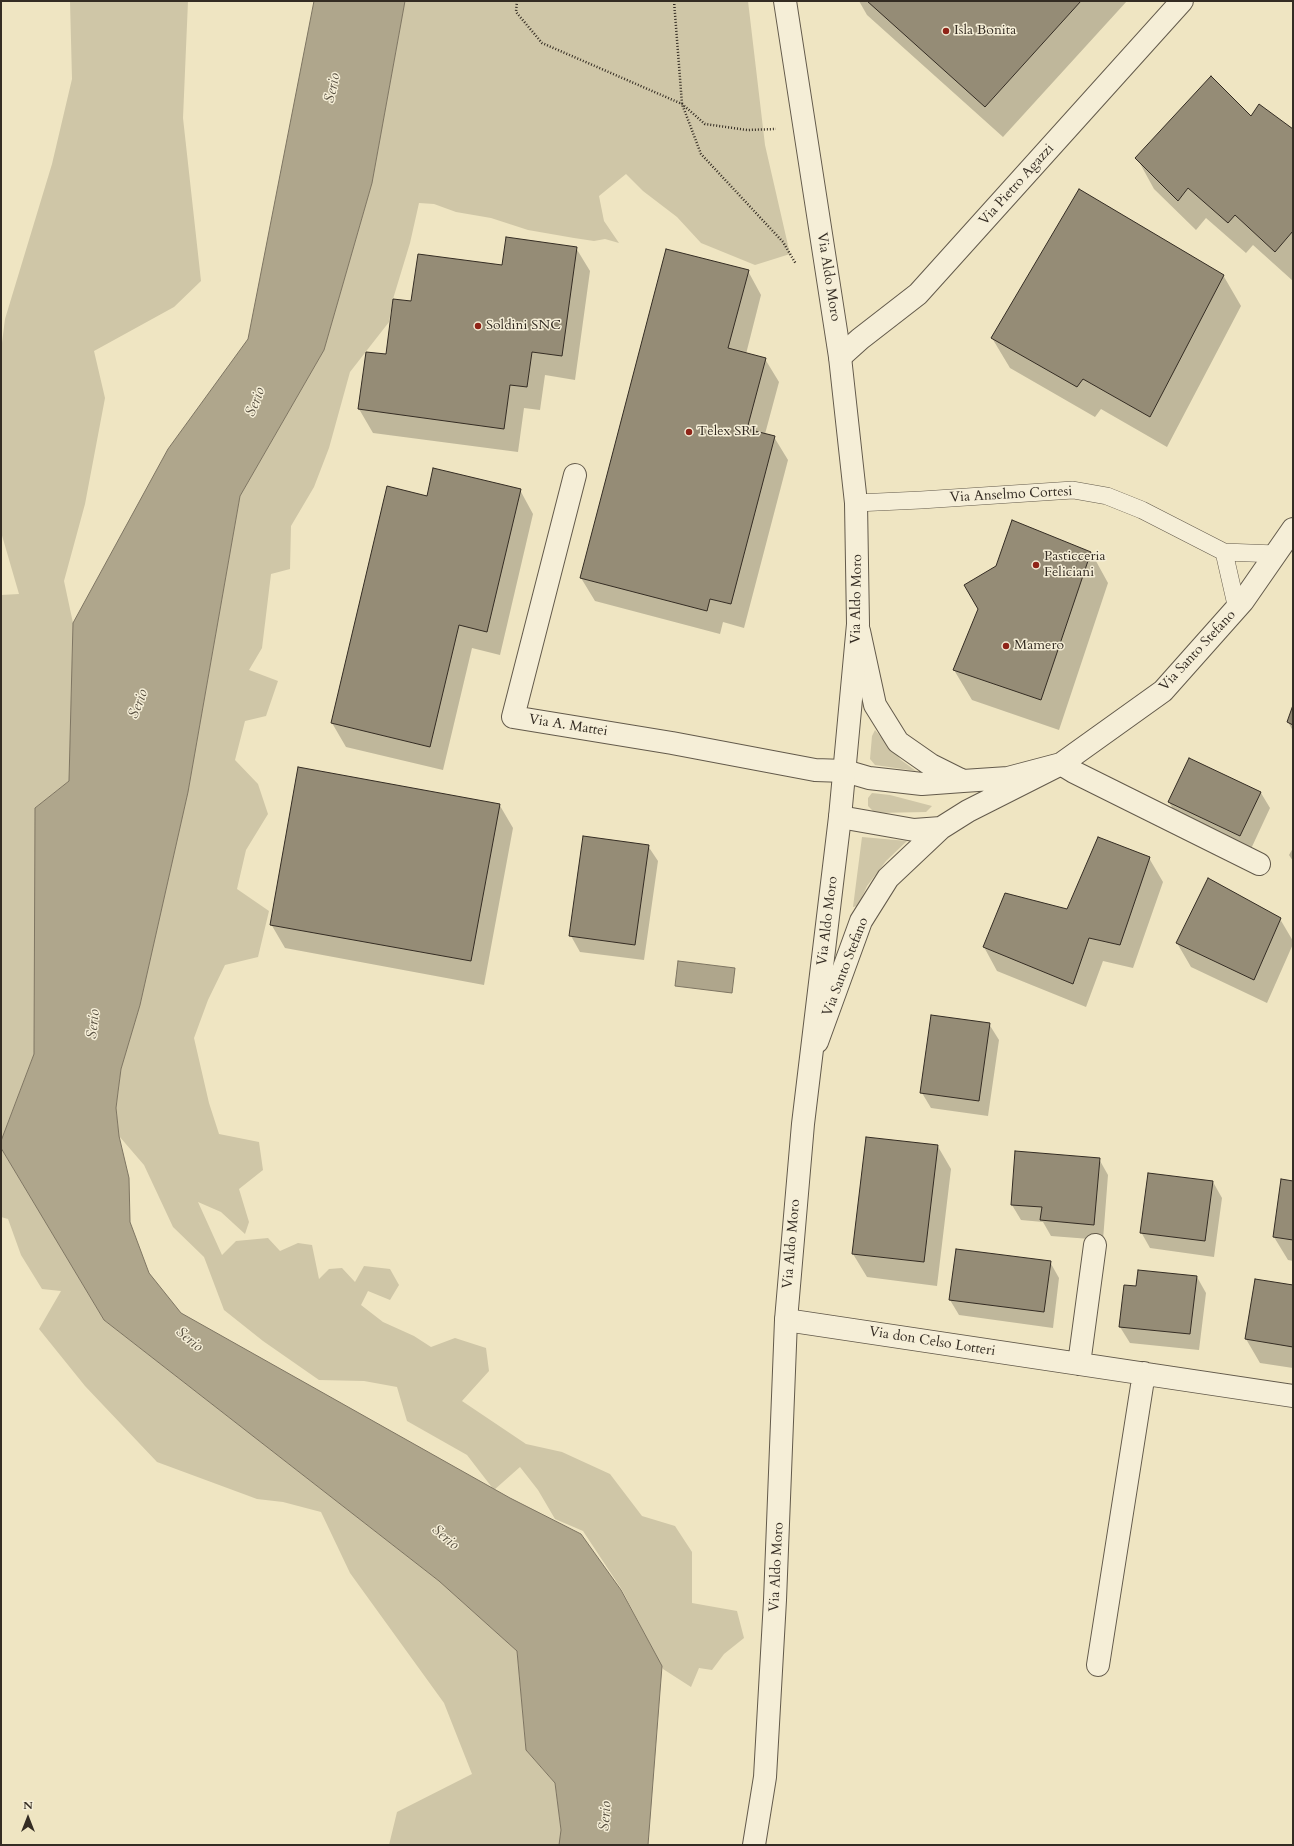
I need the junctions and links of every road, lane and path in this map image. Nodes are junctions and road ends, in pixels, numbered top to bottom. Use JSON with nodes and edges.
{"nodes":[{"id":1,"x":517,"y":1,"type":"edge"},
{"id":2,"x":674,"y":1,"type":"edge"},
{"id":3,"x":785,"y":1,"type":"edge"},
{"id":4,"x":1182,"y":1,"type":"edge"},
{"id":5,"x":682,"y":104,"type":"junction"},
{"id":6,"x":804,"y":128,"type":"junction"},
{"id":7,"x":798,"y":268,"type":"dead end"},
{"id":8,"x":840,"y":357,"type":"junction"},
{"id":9,"x":576,"y":475,"type":"dead end"},
{"id":10,"x":856,"y":503,"type":"junction"},
{"id":11,"x":1293,"y":530,"type":"edge"},
{"id":12,"x":1224,"y":552,"type":"junction"},
{"id":13,"x":1276,"y":554,"type":"junction"},
{"id":14,"x":1237,"y":609,"type":"junction"},
{"id":15,"x":858,"y":624,"type":"junction"},
{"id":16,"x":1061,"y":764,"type":"junction"},
{"id":17,"x":845,"y":771,"type":"junction"},
{"id":18,"x":963,"y":781,"type":"junction"},
{"id":19,"x":840,"y":817,"type":"junction"},
{"id":20,"x":941,"y":828,"type":"junction"},
{"id":21,"x":1259,"y":864,"type":"dead end"},
{"id":22,"x":811,"y":1060,"type":"junction"},
{"id":23,"x":1095,"y":1245,"type":"dead end"},
{"id":24,"x":786,"y":1320,"type":"junction"},
{"id":25,"x":1079,"y":1364,"type":"junction"},
{"id":26,"x":1144,"y":1374,"type":"junction"},
{"id":27,"x":1293,"y":1396,"type":"edge"},
{"id":28,"x":1098,"y":1665,"type":"dead end"},
{"id":29,"x":754,"y":1845,"type":"edge"}],
"edges":[{"from":1,"to":5,"type":"path"},
{"from":2,"to":5,"type":"path"},
{"from":3,"to":6,"type":"street","name":"Via Aldo Moro"},
{"from":4,"to":8,"type":"street","name":"Via Pietro Agazzi"},
{"from":5,"to":6,"type":"path"},
{"from":5,"to":7,"type":"path"},
{"from":6,"to":8,"type":"street","name":"Via Aldo Moro"},
{"from":8,"to":10,"type":"street","name":"Via Aldo Moro"},
{"from":9,"to":17,"type":"street","name":"Via A. Mattei"},
{"from":10,"to":12,"type":"lane","name":"Via Anselmo Cortesi"},
{"from":10,"to":15,"type":"street","name":"Via Aldo Moro"},
{"from":11,"to":13,"type":"street","name":"Via Santo Stefano"},
{"from":12,"to":13,"type":"lane","name":"Via Anselmo Cortesi"},
{"from":12,"to":14,"type":"lane"},
{"from":13,"to":14,"type":"street","name":"Via Santo Stefano"},
{"from":14,"to":16,"type":"street","name":"Via Santo Stefano"},
{"from":15,"to":17,"type":"street","name":"Via Aldo Moro"},
{"from":15,"to":18,"type":"street"},
{"from":16,"to":18,"type":"street","name":"Via Santo Stefano"},
{"from":16,"to":20,"type":"street","name":"Via Santo Stefano"},
{"from":16,"to":21,"type":"street"},
{"from":17,"to":18,"type":"street","name":"Via Santo Stefano"},
{"from":17,"to":19,"type":"street","name":"Via Aldo Moro"},
{"from":19,"to":20,"type":"street","name":"Via Santo Stefano"},
{"from":19,"to":22,"type":"street","name":"Via Aldo Moro"},
{"from":20,"to":22,"type":"street","name":"Via Santo Stefano"},
{"from":22,"to":24,"type":"street","name":"Via Aldo Moro"},
{"from":23,"to":25,"type":"street"},
{"from":24,"to":25,"type":"street","name":"Via don Celso Lotteri"},
{"from":24,"to":29,"type":"street","name":"Via Aldo Moro"},
{"from":25,"to":26,"type":"street","name":"Via don Celso Lotteri"},
{"from":26,"to":27,"type":"street","name":"Via don Celso Lotteri"},
{"from":26,"to":28,"type":"street"}]}
